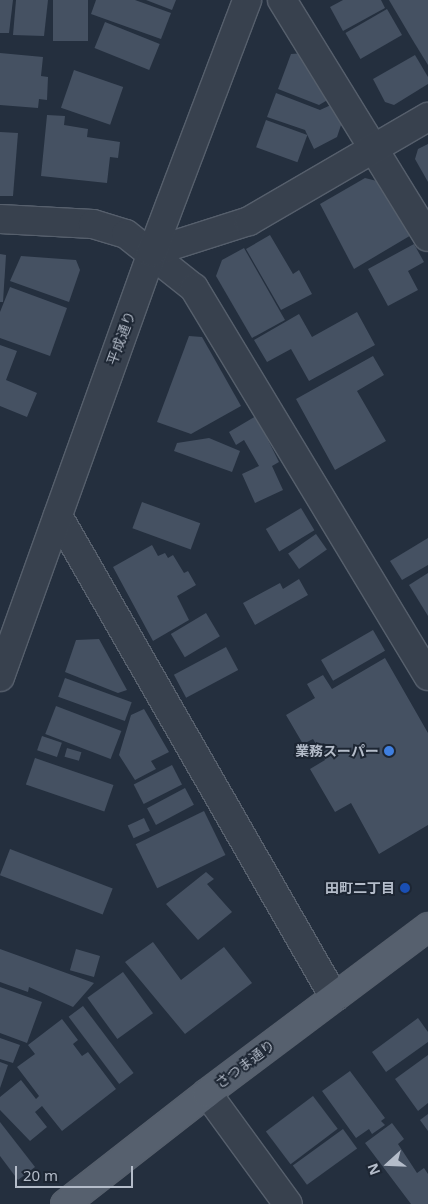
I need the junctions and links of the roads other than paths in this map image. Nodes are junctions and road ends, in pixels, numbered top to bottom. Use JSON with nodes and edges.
{"nodes":[{"id":1,"x":247,"y":0,"type":"edge"},
{"id":2,"x":282,"y":0,"type":"edge"},
{"id":3,"x":428,"y":117,"type":"edge"},
{"id":4,"x":375,"y":148,"type":"junction"},
{"id":5,"x":0,"y":219,"type":"edge"},
{"id":6,"x":428,"y":236,"type":"edge"},
{"id":7,"x":152,"y":252,"type":"junction"},
{"id":8,"x":58,"y":516,"type":"junction"},
{"id":9,"x":428,"y":676,"type":"edge"},
{"id":10,"x":0,"y":678,"type":"edge"},
{"id":11,"x":428,"y":927,"type":"edge"},
{"id":12,"x":334,"y":997,"type":"junction"},
{"id":13,"x":207,"y":1093,"type":"junction"},
{"id":14,"x":65,"y":1204,"type":"edge"},
{"id":15,"x":288,"y":1204,"type":"edge"}],
"edges":[{"from":1,"to":7,"type":"street","name":"平成通り"},
{"from":2,"to":4,"type":"street"},
{"from":3,"to":4,"type":"street"},
{"from":4,"to":6,"type":"street"},
{"from":4,"to":7,"type":"street"},
{"from":5,"to":7,"type":"street"},
{"from":7,"to":8,"type":"street","name":"平成通り"},
{"from":7,"to":9,"type":"street"},
{"from":8,"to":10,"type":"street","name":"平成通り"},
{"from":8,"to":12,"type":"street"},
{"from":11,"to":12,"type":"main road","name":"さつま通り"},
{"from":12,"to":13,"type":"main road","name":"さつま通り"},
{"from":13,"to":14,"type":"main road","name":"さつま通り"},
{"from":13,"to":15,"type":"street"}]}
